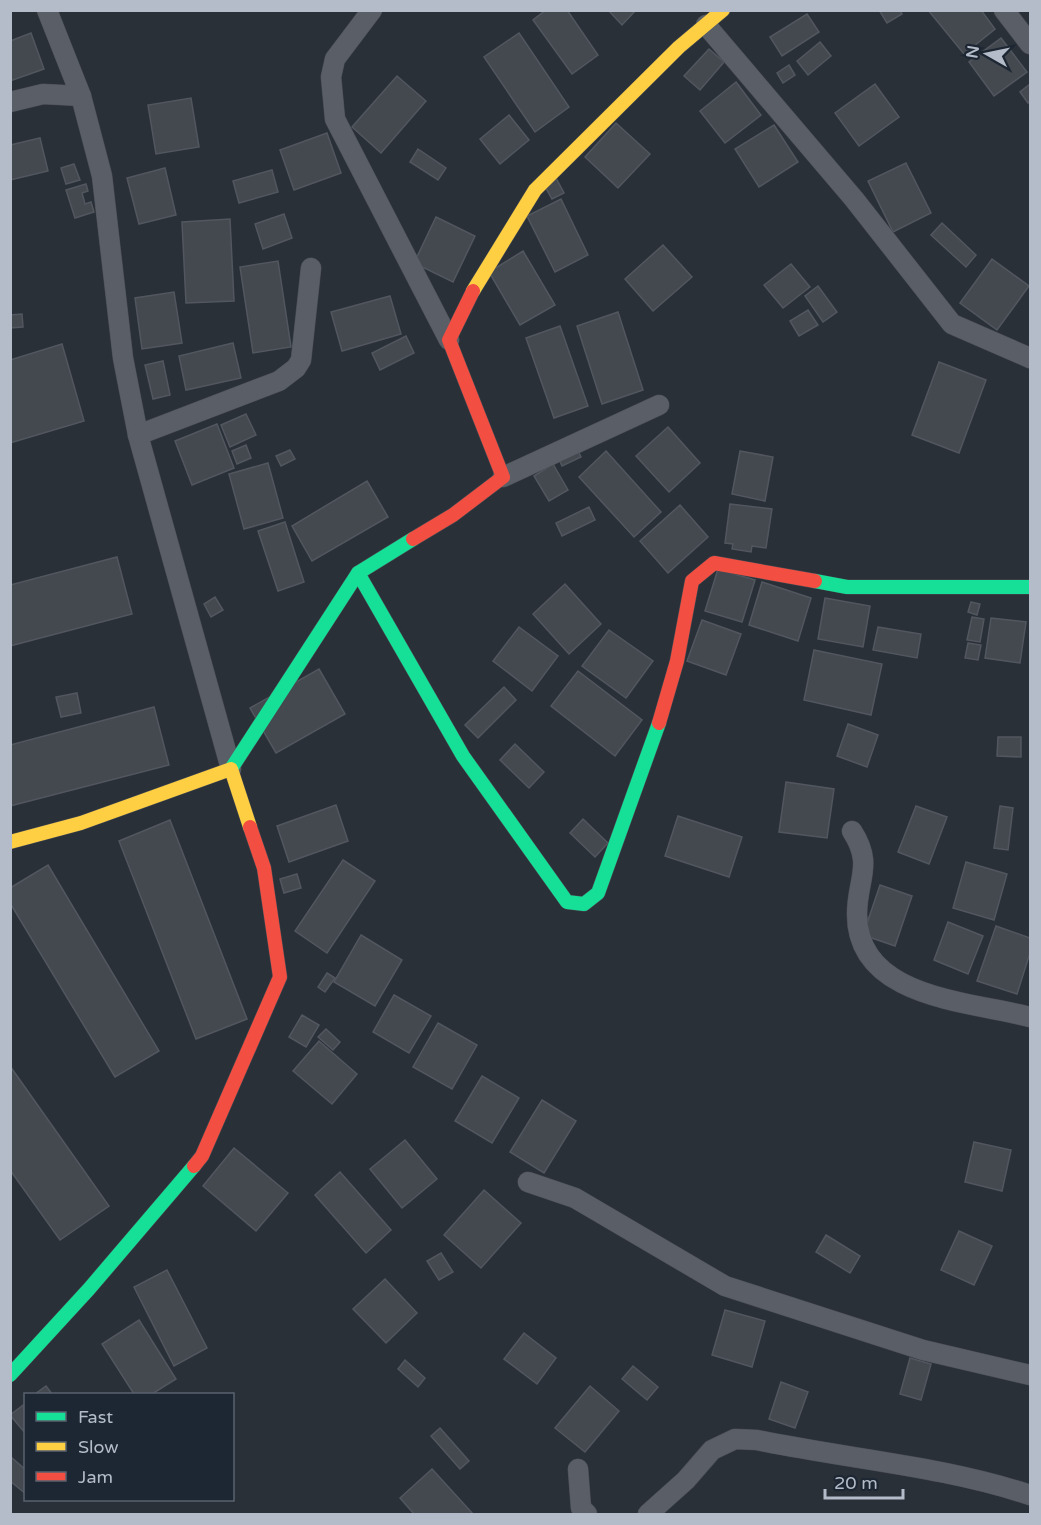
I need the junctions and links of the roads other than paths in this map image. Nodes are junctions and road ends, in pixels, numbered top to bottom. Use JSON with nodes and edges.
{"nodes":[{"id":1,"x":47,"y":10,"type":"edge"},
{"id":2,"x":372,"y":10,"type":"edge"},
{"id":3,"x":723,"y":10,"type":"edge"},
{"id":4,"x":1004,"y":10,"type":"edge"},
{"id":5,"x":706,"y":25,"type":"junction"},
{"id":6,"x":1030,"y":44,"type":"edge"},
{"id":7,"x":81,"y":96,"type":"junction"},
{"id":8,"x":10,"y":102,"type":"edge"},
{"id":9,"x":311,"y":268,"type":"dead end"},
{"id":10,"x":449,"y":339,"type":"junction"},
{"id":11,"x":1030,"y":358,"type":"edge"},
{"id":12,"x":659,"y":405,"type":"dead end"},
{"id":13,"x":138,"y":435,"type":"junction"},
{"id":14,"x":503,"y":477,"type":"junction"},
{"id":15,"x":358,"y":573,"type":"junction"},
{"id":16,"x":1030,"y":587,"type":"edge"},
{"id":17,"x":231,"y":769,"type":"junction"},
{"id":18,"x":852,"y":831,"type":"dead end"},
{"id":19,"x":10,"y":842,"type":"edge"},
{"id":20,"x":1030,"y":1017,"type":"edge"},
{"id":21,"x":528,"y":1182,"type":"dead end"},
{"id":22,"x":10,"y":1375,"type":"edge"},
{"id":23,"x":1030,"y":1375,"type":"edge"},
{"id":24,"x":578,"y":1469,"type":"dead end"},
{"id":25,"x":1030,"y":1495,"type":"edge"},
{"id":26,"x":587,"y":1515,"type":"edge"},
{"id":27,"x":648,"y":1515,"type":"edge"}],
"edges":[{"from":1,"to":7,"type":"street"},
{"from":2,"to":10,"type":"street"},
{"from":3,"to":5,"type":"street"},
{"from":4,"to":6,"type":"street"},
{"from":5,"to":10,"type":"street"},
{"from":5,"to":11,"type":"street"},
{"from":7,"to":8,"type":"street"},
{"from":7,"to":13,"type":"street"},
{"from":9,"to":13,"type":"street"},
{"from":10,"to":14,"type":"street"},
{"from":12,"to":14,"type":"street"},
{"from":13,"to":17,"type":"street"},
{"from":14,"to":15,"type":"street"},
{"from":15,"to":16,"type":"street"},
{"from":15,"to":17,"type":"street"},
{"from":17,"to":19,"type":"street"},
{"from":17,"to":22,"type":"street"},
{"from":18,"to":20,"type":"street"},
{"from":21,"to":23,"type":"street"},
{"from":24,"to":26,"type":"street"},
{"from":25,"to":27,"type":"street"}]}
